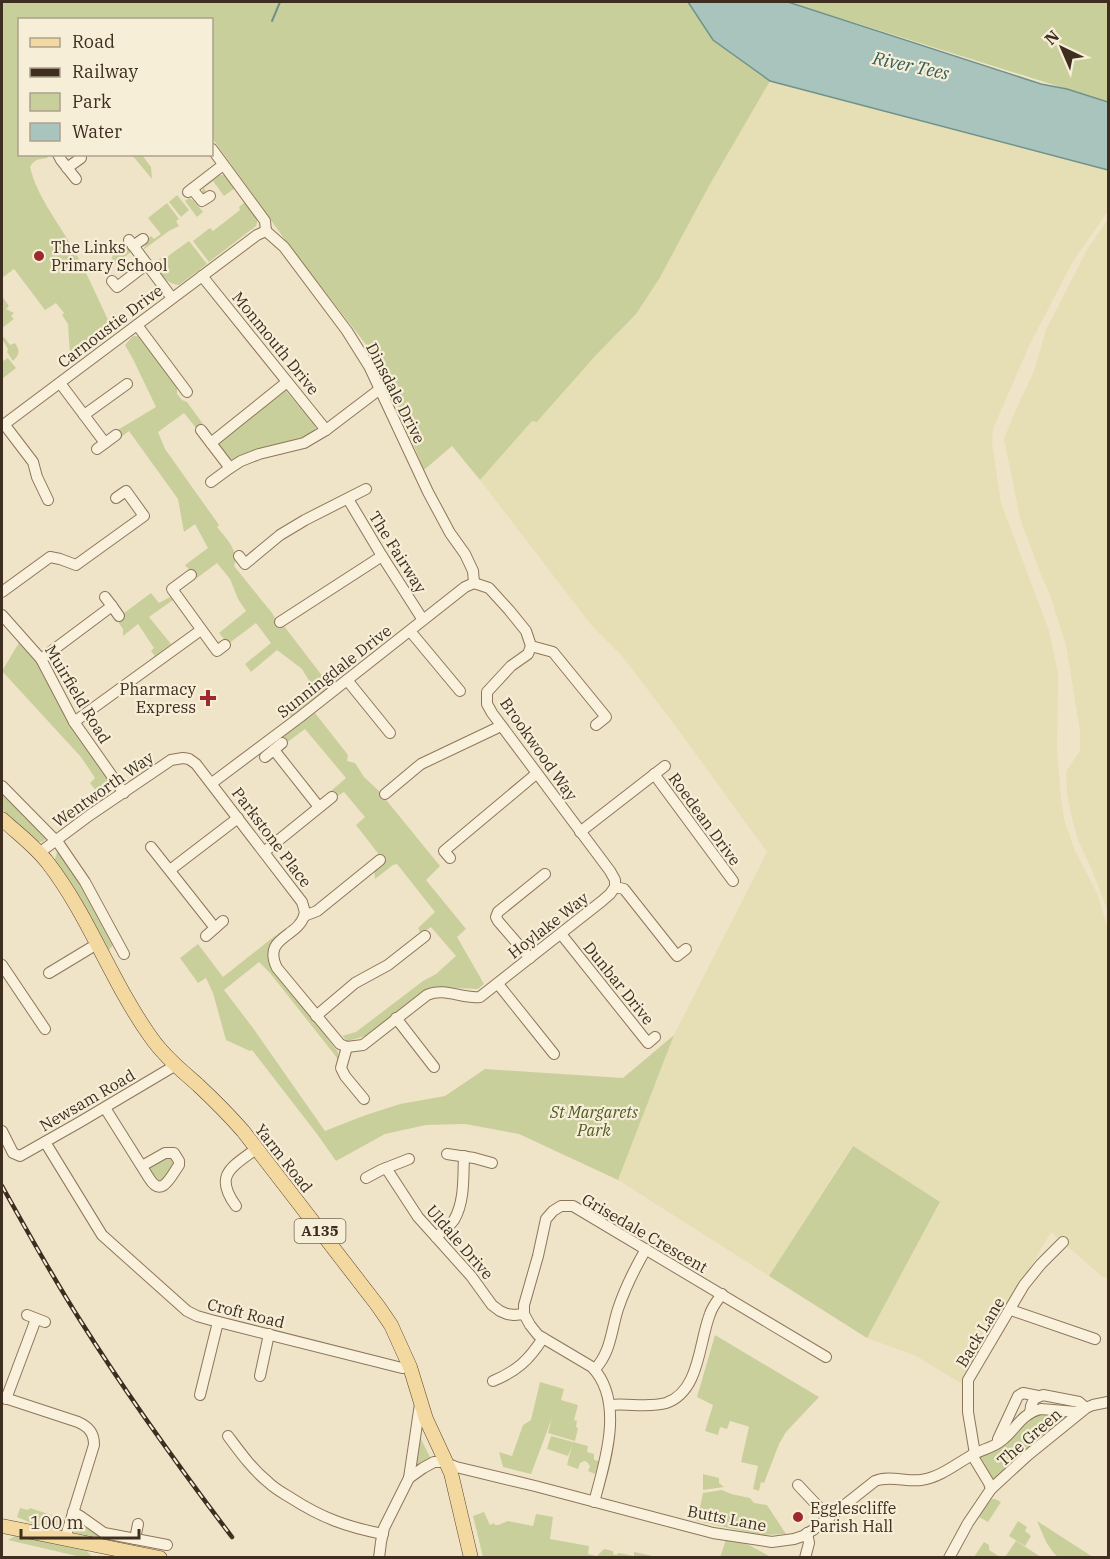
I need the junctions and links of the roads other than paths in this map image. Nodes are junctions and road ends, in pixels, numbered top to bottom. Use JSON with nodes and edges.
{"nodes":[{"id":1,"x":213,"y":150,"type":"edge"},
{"id":2,"x":59,"y":156,"type":"edge"},
{"id":3,"x":81,"y":158,"type":"dead end"},
{"id":4,"x":223,"y":165,"type":"junction"},
{"id":5,"x":67,"y":168,"type":"junction"},
{"id":6,"x":76,"y":179,"type":"dead end"},
{"id":7,"x":210,"y":196,"type":"dead end"},
{"id":8,"x":266,"y":231,"type":"junction"},
{"id":9,"x":143,"y":239,"type":"dead end"},
{"id":10,"x":147,"y":264,"type":"junction"},
{"id":11,"x":202,"y":276,"type":"junction"},
{"id":12,"x":112,"y":280,"type":"dead end"},
{"id":13,"x":172,"y":298,"type":"junction"},
{"id":14,"x":137,"y":325,"type":"junction"},
{"id":15,"x":287,"y":381,"type":"junction"},
{"id":16,"x":60,"y":383,"type":"junction"},
{"id":17,"x":127,"y":384,"type":"dead end"},
{"id":18,"x":380,"y":389,"type":"junction"},
{"id":19,"x":188,"y":392,"type":"dead end"},
{"id":20,"x":84,"y":416,"type":"junction"},
{"id":21,"x":3,"y":425,"type":"edge"},
{"id":22,"x":201,"y":430,"type":"dead end"},
{"id":23,"x":326,"y":430,"type":"junction"},
{"id":24,"x":116,"y":435,"type":"dead end"},
{"id":25,"x":211,"y":443,"type":"junction"},
{"id":26,"x":230,"y":468,"type":"junction"},
{"id":27,"x":210,"y":482,"type":"dead end"},
{"id":28,"x":366,"y":489,"type":"dead end"},
{"id":29,"x":116,"y":498,"type":"dead end"},
{"id":30,"x":348,"y":499,"type":"junction"},
{"id":31,"x":47,"y":500,"type":"dead end"},
{"id":32,"x":48,"y":548,"type":"dead end"},
{"id":33,"x":239,"y":556,"type":"dead end"},
{"id":34,"x":382,"y":556,"type":"junction"},
{"id":35,"x":55,"y":557,"type":"junction"},
{"id":36,"x":192,"y":574,"type":"dead end"},
{"id":37,"x":474,"y":583,"type":"junction"},
{"id":38,"x":2,"y":592,"type":"edge"},
{"id":39,"x":2,"y":615,"type":"edge"},
{"id":40,"x":119,"y":616,"type":"dead end"},
{"id":41,"x":423,"y":620,"type":"junction"},
{"id":42,"x":288,"y":621,"type":"dead end"},
{"id":43,"x":201,"y":630,"type":"junction"},
{"id":44,"x":410,"y":631,"type":"junction"},
{"id":45,"x":225,"y":645,"type":"dead end"},
{"id":46,"x":531,"y":646,"type":"junction"},
{"id":47,"x":40,"y":659,"type":"junction"},
{"id":48,"x":347,"y":680,"type":"junction"},
{"id":49,"x":460,"y":691,"type":"dead end"},
{"id":50,"x":74,"y":722,"type":"junction"},
{"id":51,"x":596,"y":725,"type":"dead end"},
{"id":52,"x":501,"y":726,"type":"junction"},
{"id":53,"x":390,"y":733,"type":"dead end"},
{"id":54,"x":274,"y":750,"type":"dead end"},
{"id":55,"x":665,"y":766,"type":"dead end"},
{"id":56,"x":536,"y":774,"type":"junction"},
{"id":57,"x":654,"y":774,"type":"junction"},
{"id":58,"x":212,"y":783,"type":"junction"},
{"id":59,"x":2,"y":786,"type":"edge"},
{"id":60,"x":124,"y":793,"type":"junction"},
{"id":61,"x":385,"y":794,"type":"dead end"},
{"id":62,"x":332,"y":797,"type":"dead end"},
{"id":63,"x":320,"y":807,"type":"junction"},
{"id":64,"x":238,"y":818,"type":"junction"},
{"id":65,"x":2,"y":819,"type":"edge"},
{"id":66,"x":580,"y":832,"type":"junction"},
{"id":67,"x":56,"y":840,"type":"junction"},
{"id":68,"x":151,"y":847,"type":"dead end"},
{"id":69,"x":264,"y":852,"type":"junction"},
{"id":70,"x":39,"y":853,"type":"junction"},
{"id":71,"x":450,"y":858,"type":"dead end"},
{"id":72,"x":380,"y":860,"type":"dead end"},
{"id":73,"x":170,"y":870,"type":"junction"},
{"id":74,"x":545,"y":874,"type":"dead end"},
{"id":75,"x":726,"y":878,"type":"dead end"},
{"id":76,"x":615,"y":887,"type":"junction"},
{"id":77,"x":304,"y":913,"type":"junction"},
{"id":78,"x":561,"y":934,"type":"junction"},
{"id":79,"x":206,"y":936,"type":"dead end"},
{"id":80,"x":424,"y":936,"type":"dead end"},
{"id":81,"x":97,"y":944,"type":"junction"},
{"id":82,"x":686,"y":949,"type":"dead end"},
{"id":83,"x":119,"y":950,"type":"dead end"},
{"id":84,"x":530,"y":958,"type":"junction"},
{"id":85,"x":2,"y":965,"type":"edge"},
{"id":86,"x":49,"y":973,"type":"dead end"},
{"id":87,"x":498,"y":984,"type":"junction"},
{"id":88,"x":316,"y":1016,"type":"junction"},
{"id":89,"x":396,"y":1018,"type":"junction"},
{"id":90,"x":45,"y":1029,"type":"dead end"},
{"id":91,"x":655,"y":1037,"type":"dead end"},
{"id":92,"x":347,"y":1047,"type":"junction"},
{"id":93,"x":554,"y":1054,"type":"dead end"},
{"id":94,"x":176,"y":1065,"type":"junction"},
{"id":95,"x":434,"y":1067,"type":"dead end"},
{"id":96,"x":363,"y":1099,"type":"dead end"},
{"id":97,"x":105,"y":1107,"type":"junction"},
{"id":98,"x":2,"y":1131,"type":"edge"},
{"id":99,"x":45,"y":1142,"type":"junction"},
{"id":100,"x":256,"y":1149,"type":"junction"},
{"id":101,"x":447,"y":1154,"type":"dead end"},
{"id":102,"x":464,"y":1156,"type":"junction"},
{"id":103,"x":409,"y":1159,"type":"dead end"},
{"id":104,"x":492,"y":1163,"type":"dead end"},
{"id":105,"x":142,"y":1166,"type":"dead end"},
{"id":106,"x":386,"y":1168,"type":"junction"},
{"id":107,"x":366,"y":1178,"type":"dead end"},
{"id":108,"x":236,"y":1206,"type":"dead end"},
{"id":109,"x":436,"y":1237,"type":"junction"},
{"id":110,"x":1063,"y":1242,"type":"dead end"},
{"id":111,"x":646,"y":1249,"type":"junction"},
{"id":112,"x":722,"y":1294,"type":"junction"},
{"id":113,"x":1011,"y":1310,"type":"junction"},
{"id":114,"x":524,"y":1314,"type":"junction"},
{"id":115,"x":36,"y":1319,"type":"dead end"},
{"id":116,"x":218,"y":1322,"type":"junction"},
{"id":117,"x":269,"y":1335,"type":"junction"},
{"id":118,"x":543,"y":1338,"type":"junction"},
{"id":119,"x":1095,"y":1339,"type":"dead end"},
{"id":120,"x":826,"y":1357,"type":"dead end"},
{"id":121,"x":410,"y":1367,"type":"junction"},
{"id":122,"x":595,"y":1369,"type":"junction"},
{"id":123,"x":260,"y":1376,"type":"dead end"},
{"id":124,"x":493,"y":1381,"type":"dead end"},
{"id":125,"x":200,"y":1395,"type":"dead end"},
{"id":126,"x":1038,"y":1396,"type":"junction"},
{"id":127,"x":4,"y":1398,"type":"edge"},
{"id":128,"x":1108,"y":1402,"type":"edge"},
{"id":129,"x":420,"y":1404,"type":"junction"},
{"id":130,"x":610,"y":1405,"type":"junction"},
{"id":131,"x":1086,"y":1408,"type":"junction"},
{"id":132,"x":1030,"y":1413,"type":"junction"},
{"id":133,"x":228,"y":1436,"type":"dead end"},
{"id":134,"x":995,"y":1445,"type":"junction"},
{"id":135,"x":973,"y":1455,"type":"junction"},
{"id":136,"x":447,"y":1464,"type":"junction"},
{"id":137,"x":409,"y":1478,"type":"junction"},
{"id":138,"x":798,"y":1485,"type":"dead end"},
{"id":139,"x":991,"y":1489,"type":"junction"},
{"id":140,"x":594,"y":1502,"type":"junction"},
{"id":141,"x":73,"y":1512,"type":"junction"},
{"id":142,"x":829,"y":1518,"type":"junction"},
{"id":143,"x":138,"y":1524,"type":"dead end"},
{"id":144,"x":2,"y":1526,"type":"edge"},
{"id":145,"x":807,"y":1533,"type":"junction"},
{"id":146,"x":383,"y":1534,"type":"junction"},
{"id":147,"x":65,"y":1539,"type":"junction"},
{"id":148,"x":135,"y":1539,"type":"junction"},
{"id":149,"x":163,"y":1551,"type":"edge"},
{"id":150,"x":105,"y":1552,"type":"edge"},
{"id":151,"x":379,"y":1557,"type":"edge"},
{"id":152,"x":471,"y":1557,"type":"edge"},
{"id":153,"x":805,"y":1557,"type":"edge"},
{"id":154,"x":950,"y":1557,"type":"edge"}],
"edges":[{"from":1,"to":4,"type":"street"},
{"from":2,"to":5,"type":"street"},
{"from":3,"to":5,"type":"street"},
{"from":4,"to":7,"type":"street"},
{"from":4,"to":8,"type":"street"},
{"from":5,"to":6,"type":"street"},
{"from":8,"to":11,"type":"street","name":"Carnoustie Drive"},
{"from":8,"to":18,"type":"street","name":"Dinsdale Drive"},
{"from":9,"to":10,"type":"street"},
{"from":10,"to":12,"type":"street"},
{"from":10,"to":13,"type":"street"},
{"from":11,"to":13,"type":"street","name":"Carnoustie Drive"},
{"from":11,"to":15,"type":"street","name":"Monmouth Drive"},
{"from":13,"to":14,"type":"street","name":"Carnoustie Drive"},
{"from":14,"to":16,"type":"street","name":"Carnoustie Drive"},
{"from":14,"to":19,"type":"street"},
{"from":15,"to":23,"type":"street","name":"Monmouth Drive"},
{"from":15,"to":25,"type":"street"},
{"from":16,"to":20,"type":"street"},
{"from":16,"to":21,"type":"street","name":"Carnoustie Drive"},
{"from":17,"to":20,"type":"street"},
{"from":18,"to":23,"type":"street"},
{"from":18,"to":37,"type":"street","name":"Dinsdale Drive"},
{"from":20,"to":24,"type":"street"},
{"from":21,"to":31,"type":"street"},
{"from":22,"to":25,"type":"street"},
{"from":23,"to":26,"type":"street"},
{"from":25,"to":26,"type":"street"},
{"from":26,"to":27,"type":"street"},
{"from":28,"to":30,"type":"street"},
{"from":29,"to":35,"type":"street"},
{"from":30,"to":33,"type":"street"},
{"from":30,"to":34,"type":"street","name":"The Fairway"},
{"from":32,"to":35,"type":"street"},
{"from":34,"to":41,"type":"street","name":"The Fairway"},
{"from":34,"to":42,"type":"street"},
{"from":35,"to":38,"type":"street"},
{"from":36,"to":43,"type":"street"},
{"from":37,"to":41,"type":"street","name":"Sunningdale Drive"},
{"from":37,"to":46,"type":"street"},
{"from":39,"to":47,"type":"street","name":"Muirfield Road"},
{"from":40,"to":47,"type":"street"},
{"from":41,"to":44,"type":"street","name":"Sunningdale Drive"},
{"from":43,"to":45,"type":"street"},
{"from":43,"to":50,"type":"street"},
{"from":44,"to":48,"type":"street","name":"Sunningdale Drive"},
{"from":44,"to":49,"type":"street"},
{"from":46,"to":51,"type":"street"},
{"from":46,"to":52,"type":"street","name":"Brookwood Way"},
{"from":47,"to":50,"type":"street","name":"Muirfield Road"},
{"from":48,"to":53,"type":"street"},
{"from":48,"to":58,"type":"street","name":"Sunningdale Drive"},
{"from":50,"to":60,"type":"street","name":"Muirfield Road"},
{"from":52,"to":56,"type":"street","name":"Brookwood Way"},
{"from":52,"to":61,"type":"street"},
{"from":54,"to":63,"type":"street"},
{"from":55,"to":57,"type":"street","name":"Roedean Drive"},
{"from":56,"to":66,"type":"street","name":"Brookwood Way"},
{"from":56,"to":71,"type":"street"},
{"from":57,"to":66,"type":"street","name":"Roedean Drive"},
{"from":57,"to":75,"type":"street","name":"Roedean Drive"},
{"from":58,"to":60,"type":"street","name":"Wentworth Way"},
{"from":58,"to":64,"type":"street","name":"Parkstone Place"},
{"from":59,"to":67,"type":"street"},
{"from":60,"to":67,"type":"street","name":"Wentworth Way"},
{"from":62,"to":63,"type":"street"},
{"from":63,"to":69,"type":"street"},
{"from":64,"to":69,"type":"street","name":"Parkstone Place"},
{"from":64,"to":73,"type":"street"},
{"from":65,"to":70,"type":"main road","name":"Yarm Road","number":"A135"},
{"from":66,"to":76,"type":"street","name":"Brookwood Way"},
{"from":67,"to":70,"type":"street","name":"Wentworth Way"},
{"from":67,"to":83,"type":"street"},
{"from":68,"to":73,"type":"street"},
{"from":69,"to":77,"type":"street","name":"Parkstone Place"},
{"from":70,"to":81,"type":"main road","name":"Yarm Road","number":"A135"},
{"from":72,"to":77,"type":"street"},
{"from":73,"to":79,"type":"street"},
{"from":74,"to":84,"type":"street"},
{"from":76,"to":78,"type":"street","name":"Hoylake Way"},
{"from":76,"to":82,"type":"street"},
{"from":77,"to":88,"type":"street"},
{"from":78,"to":84,"type":"street","name":"Hoylake Way"},
{"from":78,"to":91,"type":"street","name":"Dunbar Drive"},
{"from":80,"to":88,"type":"street"},
{"from":81,"to":86,"type":"street"},
{"from":81,"to":94,"type":"main road","name":"Yarm Road","number":"A135"},
{"from":84,"to":87,"type":"street","name":"Hoylake Way"},
{"from":85,"to":90,"type":"street"},
{"from":87,"to":89,"type":"street"},
{"from":87,"to":93,"type":"street"},
{"from":88,"to":92,"type":"street"},
{"from":89,"to":92,"type":"street"},
{"from":89,"to":95,"type":"street"},
{"from":92,"to":96,"type":"street"},
{"from":94,"to":97,"type":"street","name":"Newsam Road"},
{"from":94,"to":100,"type":"main road","name":"Yarm Road","number":"A135"},
{"from":97,"to":99,"type":"street","name":"Newsam Road"},
{"from":97,"to":105,"type":"street"},
{"from":98,"to":99,"type":"street","name":"Newsam Road"},
{"from":99,"to":116,"type":"street","name":"Croft Road"},
{"from":100,"to":108,"type":"street"},
{"from":100,"to":121,"type":"main road","name":"Yarm Road","number":"A135"},
{"from":101,"to":102,"type":"street"},
{"from":102,"to":104,"type":"street"},
{"from":102,"to":109,"type":"street"},
{"from":103,"to":106,"type":"street"},
{"from":106,"to":107,"type":"street"},
{"from":106,"to":109,"type":"street","name":"Uldale Drive"},
{"from":109,"to":114,"type":"street","name":"Uldale Drive"},
{"from":110,"to":113,"type":"street","name":"Back Lane"},
{"from":111,"to":112,"type":"street","name":"Grisedale Crescent"},
{"from":111,"to":114,"type":"street","name":"Grisedale Crescent"},
{"from":111,"to":122,"type":"street"},
{"from":112,"to":120,"type":"street","name":"Grisedale Crescent"},
{"from":112,"to":130,"type":"street"},
{"from":113,"to":119,"type":"street"},
{"from":113,"to":135,"type":"street","name":"Back Lane"},
{"from":114,"to":118,"type":"street"},
{"from":115,"to":127,"type":"street"},
{"from":116,"to":117,"type":"street","name":"Croft Road"},
{"from":116,"to":125,"type":"street"},
{"from":117,"to":121,"type":"street","name":"Croft Road"},
{"from":117,"to":123,"type":"street"},
{"from":118,"to":122,"type":"street"},
{"from":118,"to":124,"type":"street"},
{"from":121,"to":129,"type":"main road","name":"Yarm Road","number":"A135"},
{"from":122,"to":130,"type":"street"},
{"from":126,"to":131,"type":"street","name":"The Green"},
{"from":126,"to":132,"type":"street"},
{"from":126,"to":134,"type":"street","name":"The Green"},
{"from":127,"to":141,"type":"street"},
{"from":128,"to":131,"type":"street"},
{"from":129,"to":136,"type":"main road","name":"Yarm Road","number":"A135"},
{"from":129,"to":137,"type":"street"},
{"from":130,"to":140,"type":"street"},
{"from":131,"to":132,"type":"street"},
{"from":131,"to":139,"type":"street","name":"The Green"},
{"from":132,"to":134,"type":"street","name":"Butts Lane"},
{"from":133,"to":146,"type":"street"},
{"from":134,"to":135,"type":"street","name":"Butts Lane"},
{"from":135,"to":139,"type":"street"},
{"from":135,"to":142,"type":"street","name":"Butts Lane"},
{"from":136,"to":137,"type":"street"},
{"from":136,"to":140,"type":"street","name":"Butts Lane"},
{"from":136,"to":152,"type":"main road","name":"Yarm Road","number":"A135"},
{"from":137,"to":146,"type":"street"},
{"from":138,"to":142,"type":"street"},
{"from":139,"to":154,"type":"street","name":"The Green"},
{"from":140,"to":145,"type":"street","name":"Butts Lane"},
{"from":141,"to":147,"type":"street"},
{"from":141,"to":148,"type":"street"},
{"from":142,"to":145,"type":"street","name":"Butts Lane"},
{"from":143,"to":148,"type":"street"},
{"from":144,"to":147,"type":"main road"},
{"from":145,"to":153,"type":"street"},
{"from":146,"to":151,"type":"street"},
{"from":147,"to":150,"type":"main road"},
{"from":148,"to":149,"type":"street"},
{"from":149,"to":150,"type":"main road"}]}
